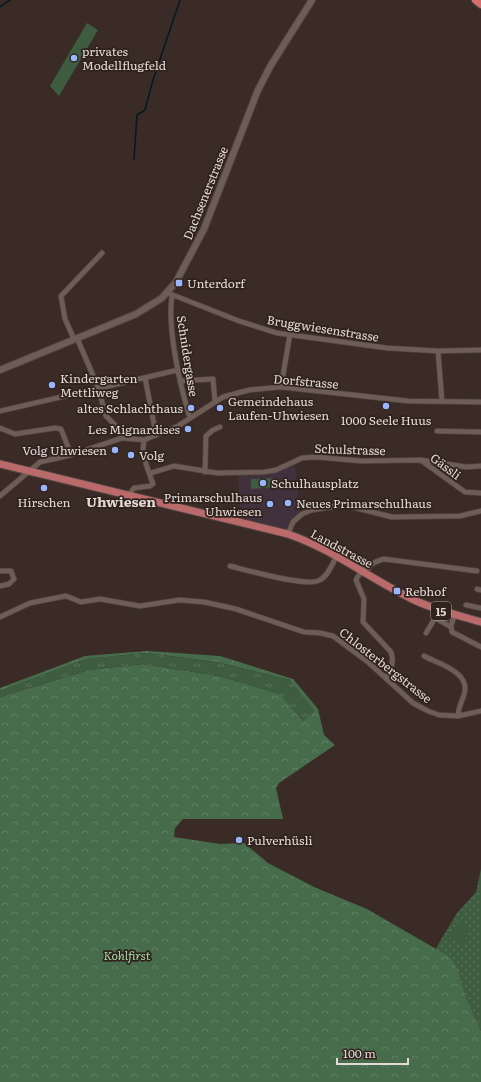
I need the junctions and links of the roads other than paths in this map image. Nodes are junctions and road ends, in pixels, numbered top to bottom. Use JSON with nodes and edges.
{"nodes":[{"id":1,"x":312,"y":0,"type":"edge"},
{"id":2,"x":476,"y":0,"type":"edge"},
{"id":3,"x":481,"y":4,"type":"edge"},
{"id":4,"x":102,"y":253,"type":"dead end"},
{"id":5,"x":170,"y":294,"type":"junction"},
{"id":6,"x":290,"y":334,"type":"junction"},
{"id":7,"x":76,"y":338,"type":"junction"},
{"id":8,"x":481,"y":350,"type":"edge"},
{"id":9,"x":438,"y":351,"type":"junction"},
{"id":10,"x":0,"y":370,"type":"edge"},
{"id":11,"x":178,"y":370,"type":"junction"},
{"id":12,"x":145,"y":378,"type":"junction"},
{"id":13,"x":180,"y":381,"type":"junction"},
{"id":14,"x":98,"y":387,"type":"junction"},
{"id":15,"x":281,"y":387,"type":"junction"},
{"id":16,"x":442,"y":400,"type":"junction"},
{"id":17,"x":215,"y":402,"type":"junction"},
{"id":18,"x":481,"y":402,"type":"edge"},
{"id":19,"x":0,"y":411,"type":"edge"},
{"id":20,"x":190,"y":418,"type":"junction"},
{"id":21,"x":220,"y":427,"type":"dead end"},
{"id":22,"x":0,"y":428,"type":"edge"},
{"id":23,"x":437,"y":431,"type":"dead end"},
{"id":24,"x":481,"y":432,"type":"edge"},
{"id":25,"x":156,"y":434,"type":"junction"},
{"id":26,"x":122,"y":438,"type":"junction"},
{"id":27,"x":144,"y":440,"type":"junction"},
{"id":28,"x":71,"y":455,"type":"junction"},
{"id":29,"x":421,"y":460,"type":"junction"},
{"id":30,"x":0,"y":464,"type":"edge"},
{"id":31,"x":481,"y":466,"type":"edge"},
{"id":32,"x":29,"y":472,"type":"junction"},
{"id":33,"x":205,"y":472,"type":"junction"},
{"id":34,"x":151,"y":473,"type":"junction"},
{"id":35,"x":481,"y":493,"type":"edge"},
{"id":36,"x":129,"y":495,"type":"junction"},
{"id":37,"x":0,"y":496,"type":"edge"},
{"id":38,"x":481,"y":511,"type":"edge"},
{"id":39,"x":288,"y":534,"type":"junction"},
{"id":40,"x":324,"y":540,"type":"dead end"},
{"id":41,"x":337,"y":555,"type":"junction"},
{"id":42,"x":230,"y":566,"type":"dead end"},
{"id":43,"x":366,"y":569,"type":"junction"},
{"id":44,"x":0,"y":571,"type":"edge"},
{"id":45,"x":478,"y":571,"type":"dead end"},
{"id":46,"x":0,"y":586,"type":"edge"},
{"id":47,"x":466,"y":605,"type":"dead end"},
{"id":48,"x":481,"y":608,"type":"edge"},
{"id":49,"x":455,"y":615,"type":"junction"},
{"id":50,"x":0,"y":617,"type":"edge"},
{"id":51,"x":481,"y":622,"type":"edge"},
{"id":52,"x":451,"y":627,"type":"junction"},
{"id":53,"x":426,"y":633,"type":"dead end"},
{"id":54,"x":481,"y":647,"type":"edge"},
{"id":55,"x":424,"y":656,"type":"dead end"},
{"id":56,"x":386,"y":678,"type":"junction"},
{"id":57,"x":481,"y":711,"type":"edge"},
{"id":58,"x":458,"y":716,"type":"junction"}],
"edges":[{"from":1,"to":5,"type":"street","name":"Dachsenerstrasse"},
{"from":2,"to":3,"type":"highway"},
{"from":4,"to":7,"type":"street"},
{"from":5,"to":6,"type":"street","name":"Bruggwiesenstrasse"},
{"from":5,"to":7,"type":"street","name":"Dachsenerstrasse"},
{"from":5,"to":11,"type":"street","name":"Schnidergasse"},
{"from":6,"to":9,"type":"street","name":"Bruggwiesenstrasse"},
{"from":6,"to":15,"type":"street"},
{"from":7,"to":10,"type":"street","name":"Dachsenerstrasse"},
{"from":7,"to":14,"type":"street"},
{"from":8,"to":9,"type":"street","name":"Bruggwiesenstrasse"},
{"from":9,"to":16,"type":"street"},
{"from":11,"to":12,"type":"street"},
{"from":11,"to":13,"type":"street","name":"Schnidergasse"},
{"from":12,"to":14,"type":"street"},
{"from":12,"to":25,"type":"street"},
{"from":13,"to":17,"type":"street"},
{"from":13,"to":20,"type":"street","name":"Schnidergasse"},
{"from":14,"to":19,"type":"street"},
{"from":14,"to":26,"type":"street"},
{"from":15,"to":16,"type":"street","name":"Dorfstrasse"},
{"from":15,"to":17,"type":"street","name":"Dorfstrasse"},
{"from":16,"to":18,"type":"street","name":"Dorfstrasse"},
{"from":17,"to":20,"type":"street","name":"Dorfstrasse"},
{"from":20,"to":25,"type":"street","name":"Dorfstrasse"},
{"from":21,"to":33,"type":"street"},
{"from":22,"to":28,"type":"street"},
{"from":23,"to":24,"type":"street"},
{"from":25,"to":27,"type":"street","name":"Dorfstrasse"},
{"from":26,"to":27,"type":"street"},
{"from":26,"to":28,"type":"street"},
{"from":27,"to":34,"type":"street"},
{"from":28,"to":32,"type":"street"},
{"from":29,"to":31,"type":"street","name":"Schulstrasse"},
{"from":29,"to":33,"type":"street","name":"Schulstrasse"},
{"from":29,"to":35,"type":"street","name":"Gässli"},
{"from":30,"to":32,"type":"main road","name":"Landstrasse","number":"15"},
{"from":32,"to":36,"type":"main road","name":"Landstrasse","number":"15"},
{"from":32,"to":37,"type":"street"},
{"from":33,"to":34,"type":"street","name":"Schulstrasse"},
{"from":34,"to":36,"type":"street"},
{"from":36,"to":39,"type":"main road","name":"Landstrasse","number":"15"},
{"from":38,"to":39,"type":"street"},
{"from":39,"to":41,"type":"main road","name":"Landstrasse","number":"15"},
{"from":40,"to":43,"type":"street"},
{"from":41,"to":42,"type":"street"},
{"from":41,"to":43,"type":"main road","name":"Landstrasse","number":"15"},
{"from":43,"to":45,"type":"street"},
{"from":43,"to":49,"type":"main road","name":"Landstrasse","number":"15"},
{"from":43,"to":56,"type":"street"},
{"from":44,"to":46,"type":"street"},
{"from":47,"to":48,"type":"street"},
{"from":49,"to":51,"type":"main road","name":"Landstrasse","number":"15"},
{"from":49,"to":52,"type":"street"},
{"from":50,"to":56,"type":"street","name":"Chlosterbergstrasse"},
{"from":52,"to":53,"type":"street"},
{"from":52,"to":54,"type":"street"},
{"from":55,"to":58,"type":"street"},
{"from":56,"to":58,"type":"street","name":"Chlosterbergstrasse"},
{"from":57,"to":58,"type":"street","name":"Chlosterbergstrasse"}]}
